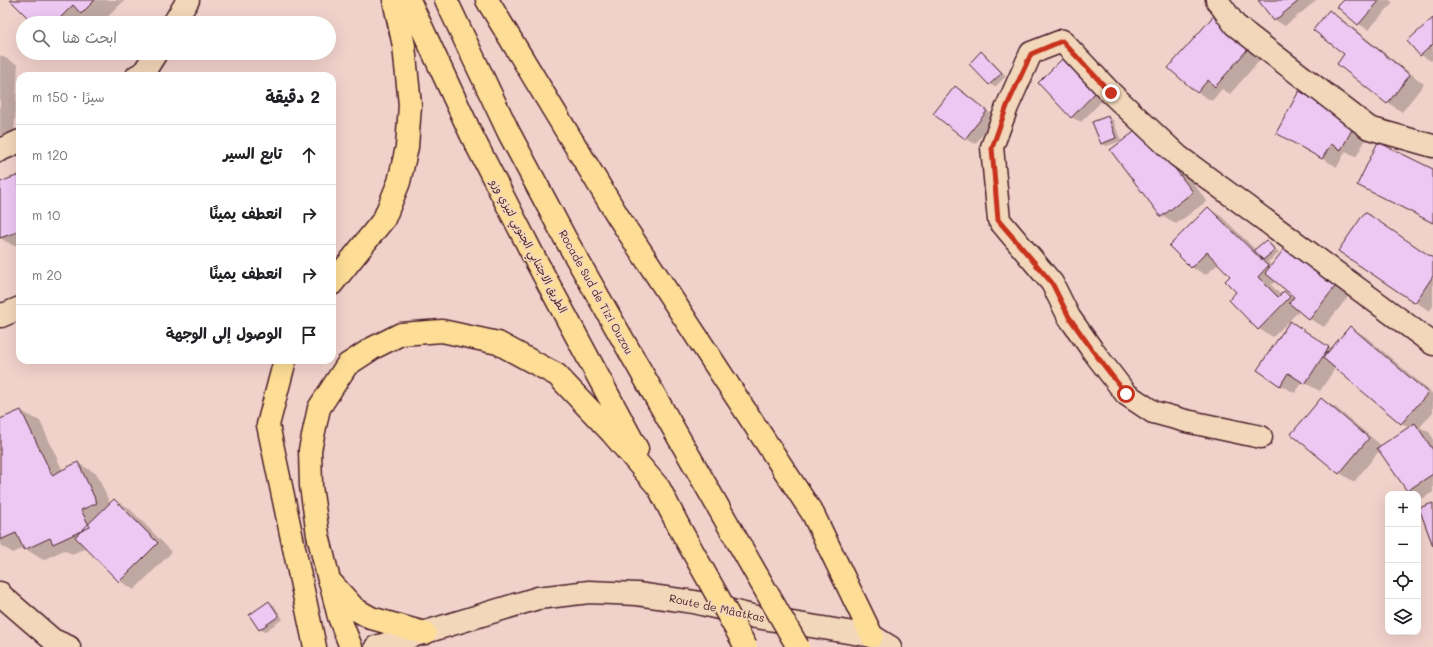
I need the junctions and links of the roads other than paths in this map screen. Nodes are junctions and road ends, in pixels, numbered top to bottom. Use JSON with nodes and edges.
{"nodes":[{"id":1,"x":188,"y":0,"type":"edge"},
{"id":2,"x":394,"y":0,"type":"edge"},
{"id":3,"x":409,"y":0,"type":"edge"},
{"id":4,"x":446,"y":0,"type":"edge"},
{"id":5,"x":487,"y":0,"type":"edge"},
{"id":6,"x":1217,"y":0,"type":"edge"},
{"id":7,"x":178,"y":16,"type":"edge"},
{"id":8,"x":152,"y":60,"type":"edge"},
{"id":9,"x":144,"y":72,"type":"edge"},
{"id":10,"x":16,"y":143,"type":"edge"},
{"id":11,"x":1433,"y":146,"type":"edge"},
{"id":12,"x":0,"y":150,"type":"edge"},
{"id":13,"x":336,"y":279,"type":"edge"},
{"id":14,"x":16,"y":310,"type":"edge"},
{"id":15,"x":0,"y":314,"type":"edge"},
{"id":16,"x":1433,"y":344,"type":"edge"},
{"id":17,"x":283,"y":364,"type":"edge"},
{"id":18,"x":1261,"y":437,"type":"dead end"},
{"id":19,"x":658,"y":488,"type":"junction"},
{"id":20,"x":329,"y":580,"type":"junction"},
{"id":21,"x":1,"y":595,"type":"edge"},
{"id":22,"x":425,"y":633,"type":"junction"},
{"id":23,"x":881,"y":641,"type":"edge"},
{"id":24,"x":69,"y":647,"type":"edge"},
{"id":25,"x":316,"y":647,"type":"edge"},
{"id":26,"x":351,"y":647,"type":"edge"},
{"id":27,"x":376,"y":647,"type":"edge"},
{"id":28,"x":746,"y":647,"type":"edge"},
{"id":29,"x":798,"y":647,"type":"edge"}],
"edges":[{"from":1,"to":7,"type":"street"},
{"from":2,"to":13,"type":"highway"},
{"from":3,"to":19,"type":"highway","name":"الطريق الاجتنابي الجنوبي لتيزي وزو"},
{"from":4,"to":29,"type":"highway","name":"Rocade Sud de Tizi Ouzou","bridge":true},
{"from":5,"to":23,"type":"highway"},
{"from":6,"to":11,"type":"street"},
{"from":8,"to":9,"type":"street"},
{"from":10,"to":12,"type":"street"},
{"from":14,"to":15,"type":"street"},
{"from":16,"to":18,"type":"street"},
{"from":17,"to":25,"type":"highway"},
{"from":19,"to":20,"type":"highway"},
{"from":19,"to":28,"type":"highway","bridge":true},
{"from":20,"to":22,"type":"highway"},
{"from":20,"to":26,"type":"highway"},
{"from":21,"to":24,"type":"street"},
{"from":22,"to":23,"type":"street","name":"Route de Mâatkas"},
{"from":22,"to":27,"type":"street","name":"Route de Mâatkas"}]}
